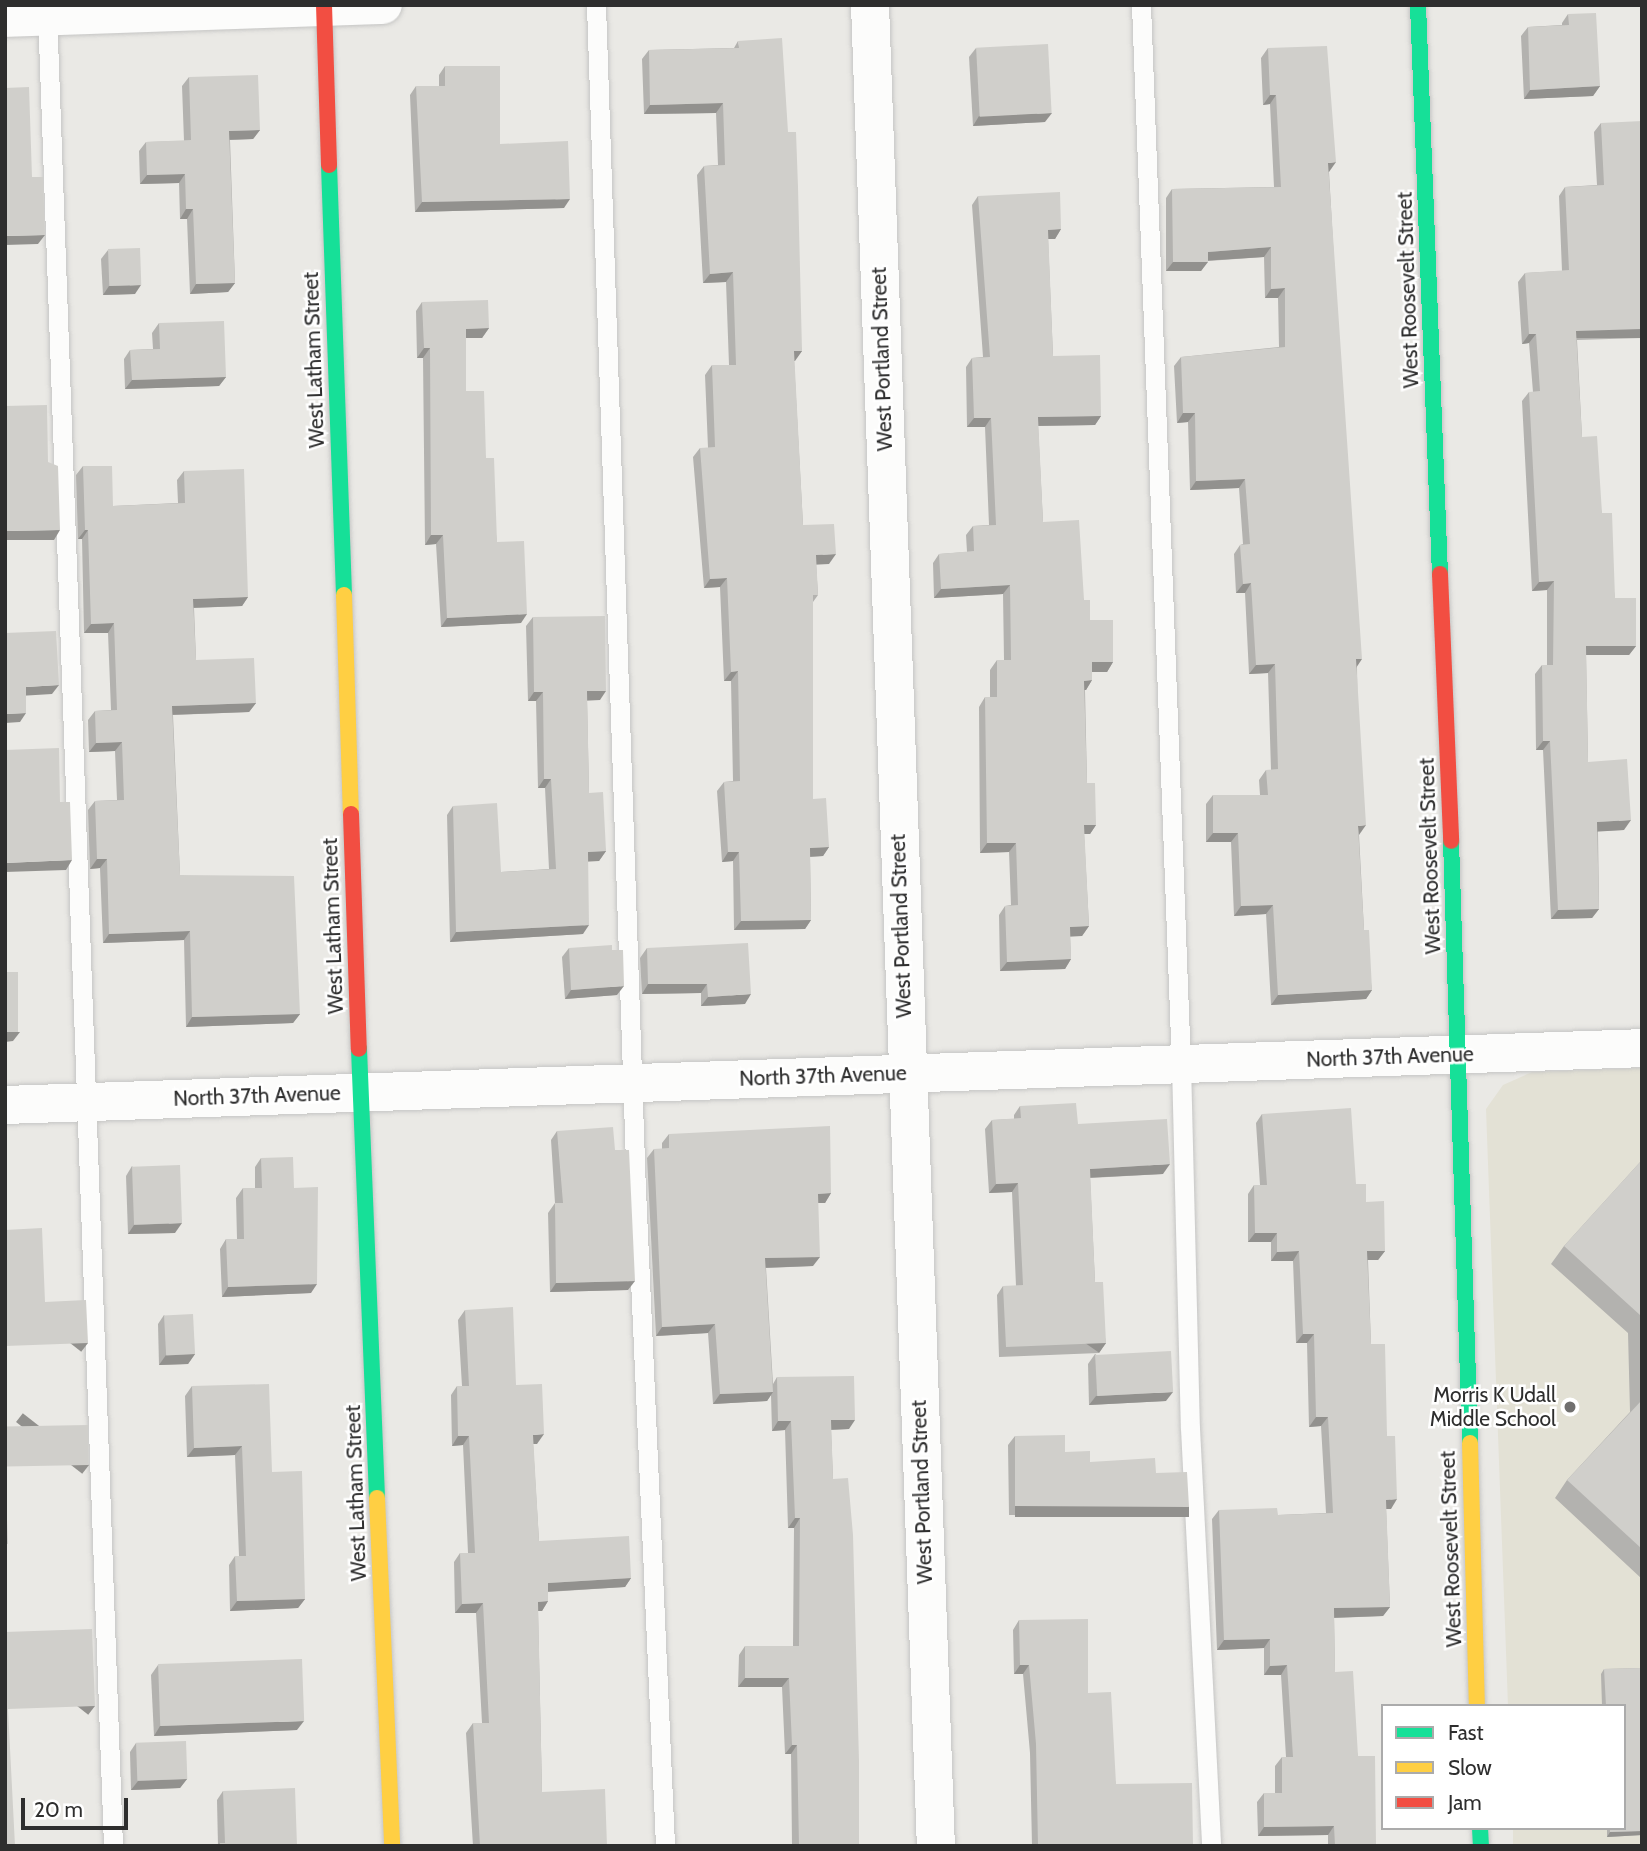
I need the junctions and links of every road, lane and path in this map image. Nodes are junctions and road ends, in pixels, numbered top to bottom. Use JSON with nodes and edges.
{"nodes":[{"id":1,"x":383,"y":5,"type":"edge"},
{"id":2,"x":596,"y":5,"type":"edge"},
{"id":3,"x":870,"y":5,"type":"edge"},
{"id":4,"x":1141,"y":5,"type":"edge"},
{"id":5,"x":1418,"y":5,"type":"edge"},
{"id":6,"x":324,"y":7,"type":"edge"},
{"id":7,"x":47,"y":11,"type":"edge"},
{"id":8,"x":5,"y":18,"type":"edge"},
{"id":9,"x":1642,"y":1048,"type":"edge"},
{"id":10,"x":1459,"y":1054,"type":"junction"},
{"id":11,"x":1181,"y":1064,"type":"junction"},
{"id":12,"x":906,"y":1073,"type":"junction"},
{"id":13,"x":634,"y":1083,"type":"junction"},
{"id":14,"x":360,"y":1093,"type":"junction"},
{"id":15,"x":87,"y":1102,"type":"junction"},
{"id":16,"x":5,"y":1105,"type":"edge"},
{"id":17,"x":1477,"y":1704,"type":"edge"},
{"id":18,"x":113,"y":1846,"type":"edge"},
{"id":19,"x":392,"y":1846,"type":"edge"},
{"id":20,"x":665,"y":1846,"type":"edge"},
{"id":21,"x":936,"y":1846,"type":"edge"},
{"id":22,"x":1210,"y":1846,"type":"edge"}],
"edges":[{"from":1,"to":6,"type":"street"},
{"from":2,"to":13,"type":"lane"},
{"from":3,"to":12,"type":"street","name":"West Portland Street"},
{"from":4,"to":11,"type":"lane"},
{"from":5,"to":10,"type":"street","name":"West Roosevelt Street"},
{"from":6,"to":7,"type":"street"},
{"from":6,"to":14,"type":"street","name":"West Latham Street"},
{"from":7,"to":8,"type":"street"},
{"from":7,"to":15,"type":"lane"},
{"from":9,"to":10,"type":"street","name":"North 37th Avenue"},
{"from":10,"to":11,"type":"street","name":"North 37th Avenue"},
{"from":10,"to":17,"type":"street","name":"West Roosevelt Street"},
{"from":11,"to":12,"type":"street","name":"North 37th Avenue"},
{"from":11,"to":22,"type":"lane"},
{"from":12,"to":13,"type":"street","name":"North 37th Avenue"},
{"from":12,"to":21,"type":"street","name":"West Portland Street"},
{"from":13,"to":14,"type":"street","name":"North 37th Avenue"},
{"from":13,"to":20,"type":"lane"},
{"from":14,"to":15,"type":"street","name":"North 37th Avenue"},
{"from":14,"to":19,"type":"street","name":"West Latham Street"},
{"from":15,"to":16,"type":"street","name":"North 37th Avenue"},
{"from":15,"to":18,"type":"lane"}]}
